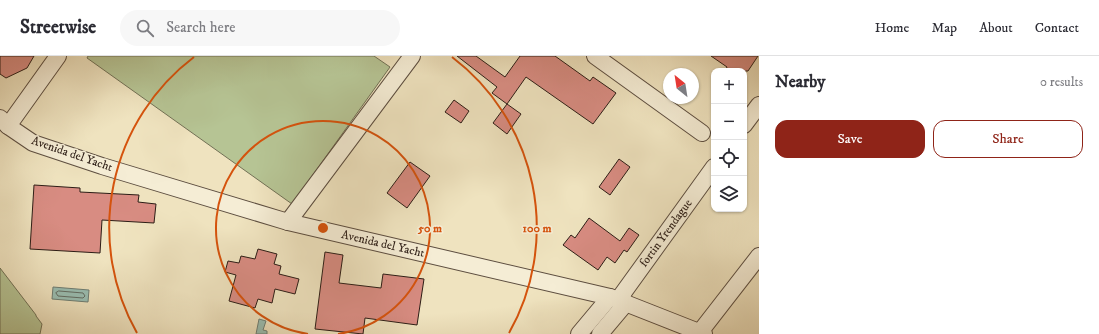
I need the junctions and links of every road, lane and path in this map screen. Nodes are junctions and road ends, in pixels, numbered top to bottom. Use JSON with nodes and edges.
{"nodes":[{"id":1,"x":58,"y":56,"type":"edge"},
{"id":2,"x":412,"y":56,"type":"edge"},
{"id":3,"x":595,"y":56,"type":"edge"},
{"id":4,"x":759,"y":105,"type":"edge"},
{"id":5,"x":747,"y":121,"type":"edge"},
{"id":6,"x":4,"y":122,"type":"edge"},
{"id":7,"x":702,"y":133,"type":"dead end"},
{"id":8,"x":711,"y":170,"type":"edge"},
{"id":9,"x":288,"y":222,"type":"junction"},
{"id":10,"x":759,"y":256,"type":"edge"},
{"id":11,"x":618,"y":300,"type":"junction"},
{"id":12,"x":702,"y":333,"type":"edge"},
{"id":13,"x":579,"y":334,"type":"edge"},
{"id":14,"x":600,"y":334,"type":"edge"}],
"edges":[{"from":1,"to":6,"type":"street"},
{"from":2,"to":9,"type":"street"},
{"from":3,"to":7,"type":"street"},
{"from":4,"to":5,"type":"street"},
{"from":6,"to":9,"type":"street","name":"Avenida del Yacht"},
{"from":8,"to":11,"type":"street","name":"fortin Yrendague"},
{"from":9,"to":11,"type":"street","name":"Avenida del Yacht"},
{"from":10,"to":12,"type":"street"},
{"from":11,"to":12,"type":"street","name":"Avenida del Yacht"},
{"from":11,"to":13,"type":"street","name":"fortin Yrendague"},
{"from":11,"to":14,"type":"street","name":"fortin Yrendague"}]}
